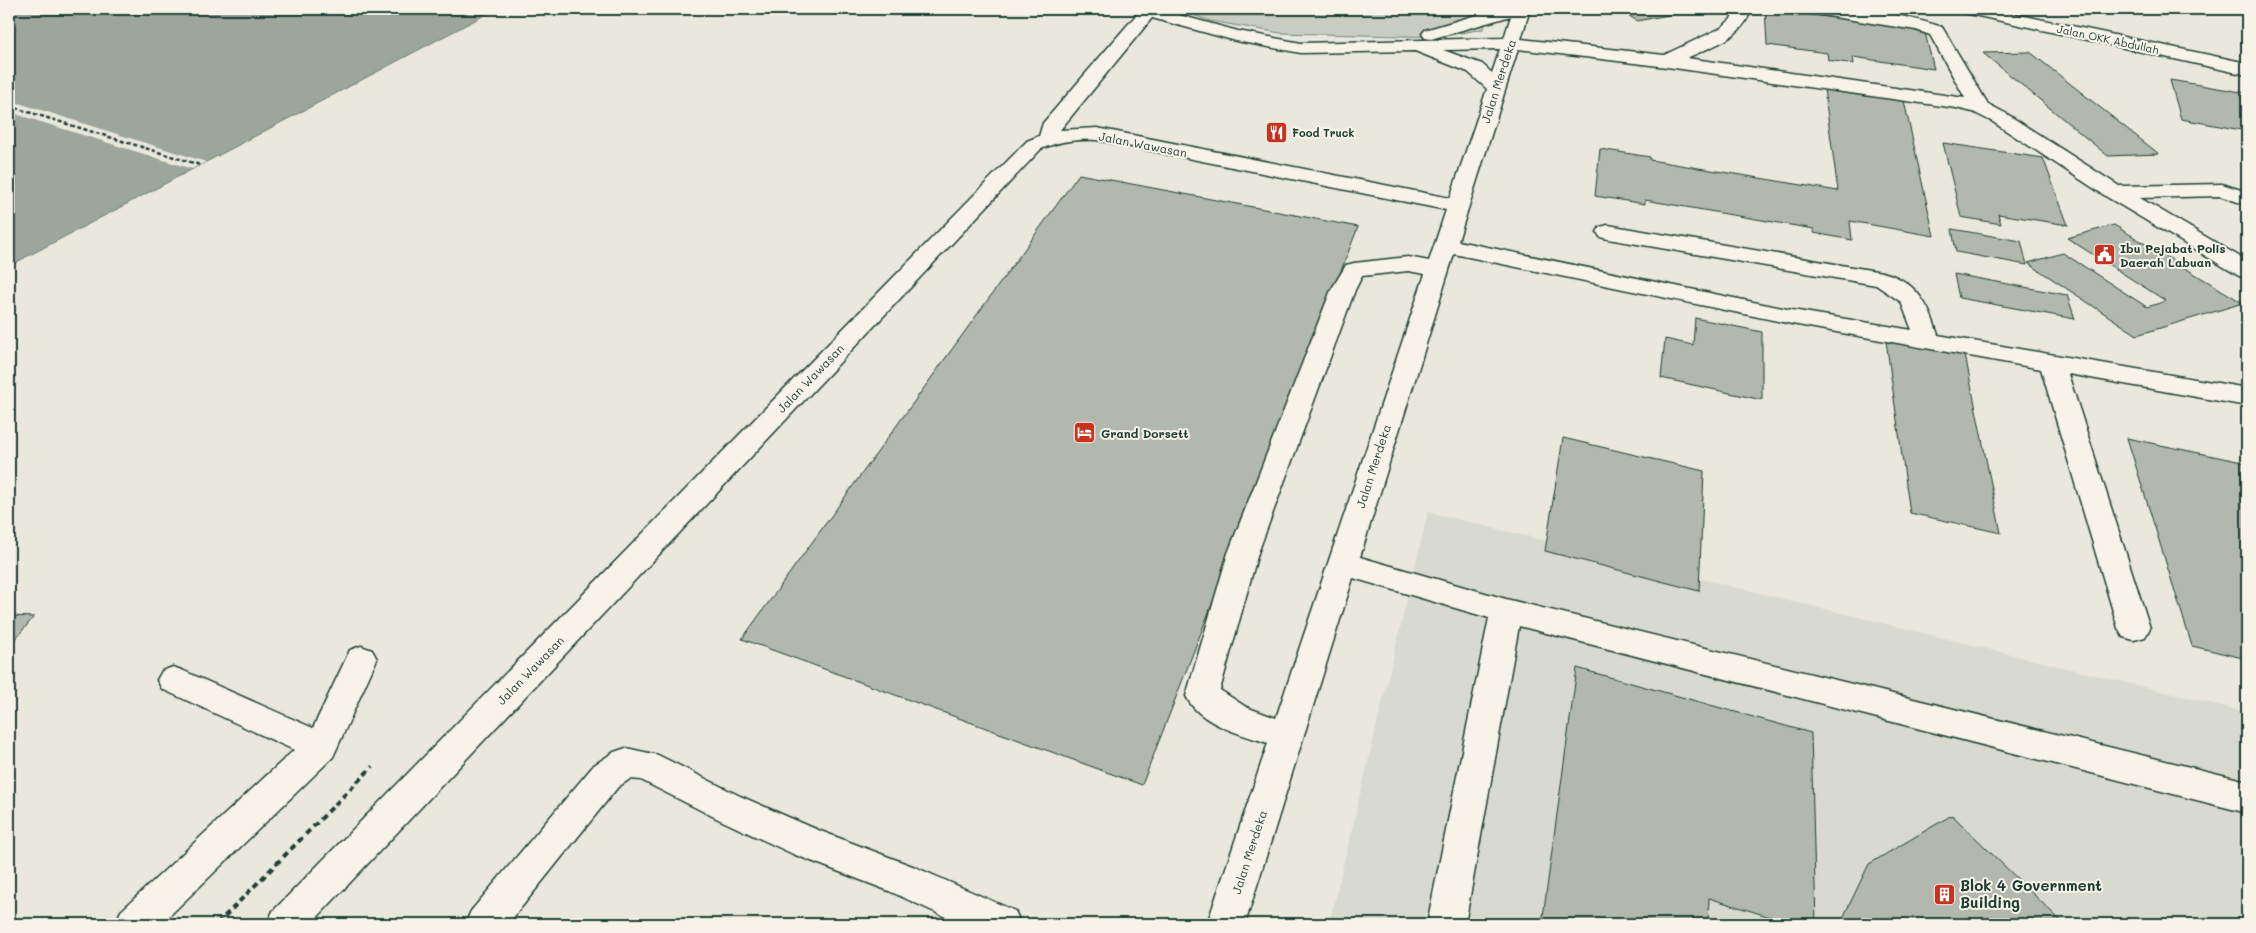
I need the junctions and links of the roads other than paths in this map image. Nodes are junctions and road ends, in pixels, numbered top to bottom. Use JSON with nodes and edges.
{"nodes":[{"id":1,"x":1515,"y":9,"type":"edge"},
{"id":2,"x":1522,"y":9,"type":"edge"},
{"id":3,"x":1743,"y":9,"type":"edge"},
{"id":4,"x":1815,"y":9,"type":"edge"},
{"id":5,"x":1969,"y":9,"type":"edge"},
{"id":6,"x":2007,"y":9,"type":"edge"},
{"id":7,"x":1144,"y":11,"type":"edge"},
{"id":8,"x":1510,"y":43,"type":"junction"},
{"id":9,"x":1411,"y":45,"type":"junction"},
{"id":10,"x":1381,"y":46,"type":"junction"},
{"id":11,"x":2247,"y":52,"type":"edge"},
{"id":12,"x":1667,"y":61,"type":"junction"},
{"id":13,"x":2247,"y":69,"type":"edge"},
{"id":14,"x":1496,"y":87,"type":"junction"},
{"id":15,"x":1980,"y":108,"type":"junction"},
{"id":16,"x":1048,"y":138,"type":"junction"},
{"id":17,"x":2115,"y":192,"type":"junction"},
{"id":18,"x":2247,"y":199,"type":"edge"},
{"id":19,"x":1458,"y":206,"type":"junction"},
{"id":20,"x":1608,"y":232,"type":"dead end"},
{"id":21,"x":1441,"y":257,"type":"junction"},
{"id":22,"x":2247,"y":271,"type":"edge"},
{"id":23,"x":1927,"y":341,"type":"junction"},
{"id":24,"x":2052,"y":363,"type":"junction"},
{"id":25,"x":2247,"y":398,"type":"edge"},
{"id":26,"x":1342,"y":563,"type":"junction"},
{"id":27,"x":1506,"y":611,"type":"junction"},
{"id":28,"x":2134,"y":628,"type":"dead end"},
{"id":29,"x":361,"y":659,"type":"dead end"},
{"id":30,"x":173,"y":680,"type":"dead end"},
{"id":31,"x":1287,"y":736,"type":"junction"},
{"id":32,"x":321,"y":747,"type":"junction"},
{"id":33,"x":2247,"y":797,"type":"edge"},
{"id":34,"x":134,"y":924,"type":"edge"},
{"id":35,"x":286,"y":924,"type":"edge"},
{"id":36,"x":484,"y":924,"type":"edge"},
{"id":37,"x":1002,"y":924,"type":"edge"},
{"id":38,"x":1226,"y":924,"type":"edge"},
{"id":39,"x":1446,"y":924,"type":"edge"}],
"edges":[{"from":1,"to":10,"type":"street"},
{"from":2,"to":8,"type":"street","name":"Jalan Merdeka"},
{"from":3,"to":12,"type":"street"},
{"from":4,"to":15,"type":"street"},
{"from":5,"to":13,"type":"street","name":"Jalan OKK Abdullah"},
{"from":6,"to":11,"type":"street","name":"Jalan OKK Abdullah"},
{"from":7,"to":10,"type":"street"},
{"from":7,"to":16,"type":"street"},
{"from":8,"to":9,"type":"street"},
{"from":8,"to":12,"type":"street"},
{"from":8,"to":14,"type":"street","name":"Jalan Merdeka"},
{"from":9,"to":10,"type":"street"},
{"from":9,"to":14,"type":"street"},
{"from":12,"to":15,"type":"street"},
{"from":14,"to":19,"type":"street","name":"Jalan Merdeka"},
{"from":15,"to":17,"type":"street"},
{"from":16,"to":19,"type":"street","name":"Jalan Wawasan"},
{"from":16,"to":35,"type":"street","name":"Jalan Wawasan"},
{"from":17,"to":18,"type":"street"},
{"from":17,"to":22,"type":"street"},
{"from":19,"to":21,"type":"street","name":"Jalan Merdeka"},
{"from":20,"to":23,"type":"street"},
{"from":21,"to":23,"type":"street"},
{"from":21,"to":26,"type":"street","name":"Jalan Merdeka"},
{"from":21,"to":31,"type":"street"},
{"from":23,"to":24,"type":"street"},
{"from":24,"to":25,"type":"street"},
{"from":24,"to":28,"type":"street"},
{"from":26,"to":27,"type":"street"},
{"from":26,"to":31,"type":"street","name":"Jalan Merdeka"},
{"from":27,"to":33,"type":"street"},
{"from":27,"to":39,"type":"street"},
{"from":29,"to":32,"type":"street"},
{"from":30,"to":32,"type":"street"},
{"from":31,"to":38,"type":"street","name":"Jalan Merdeka"},
{"from":32,"to":34,"type":"street"},
{"from":36,"to":37,"type":"street"}]}
